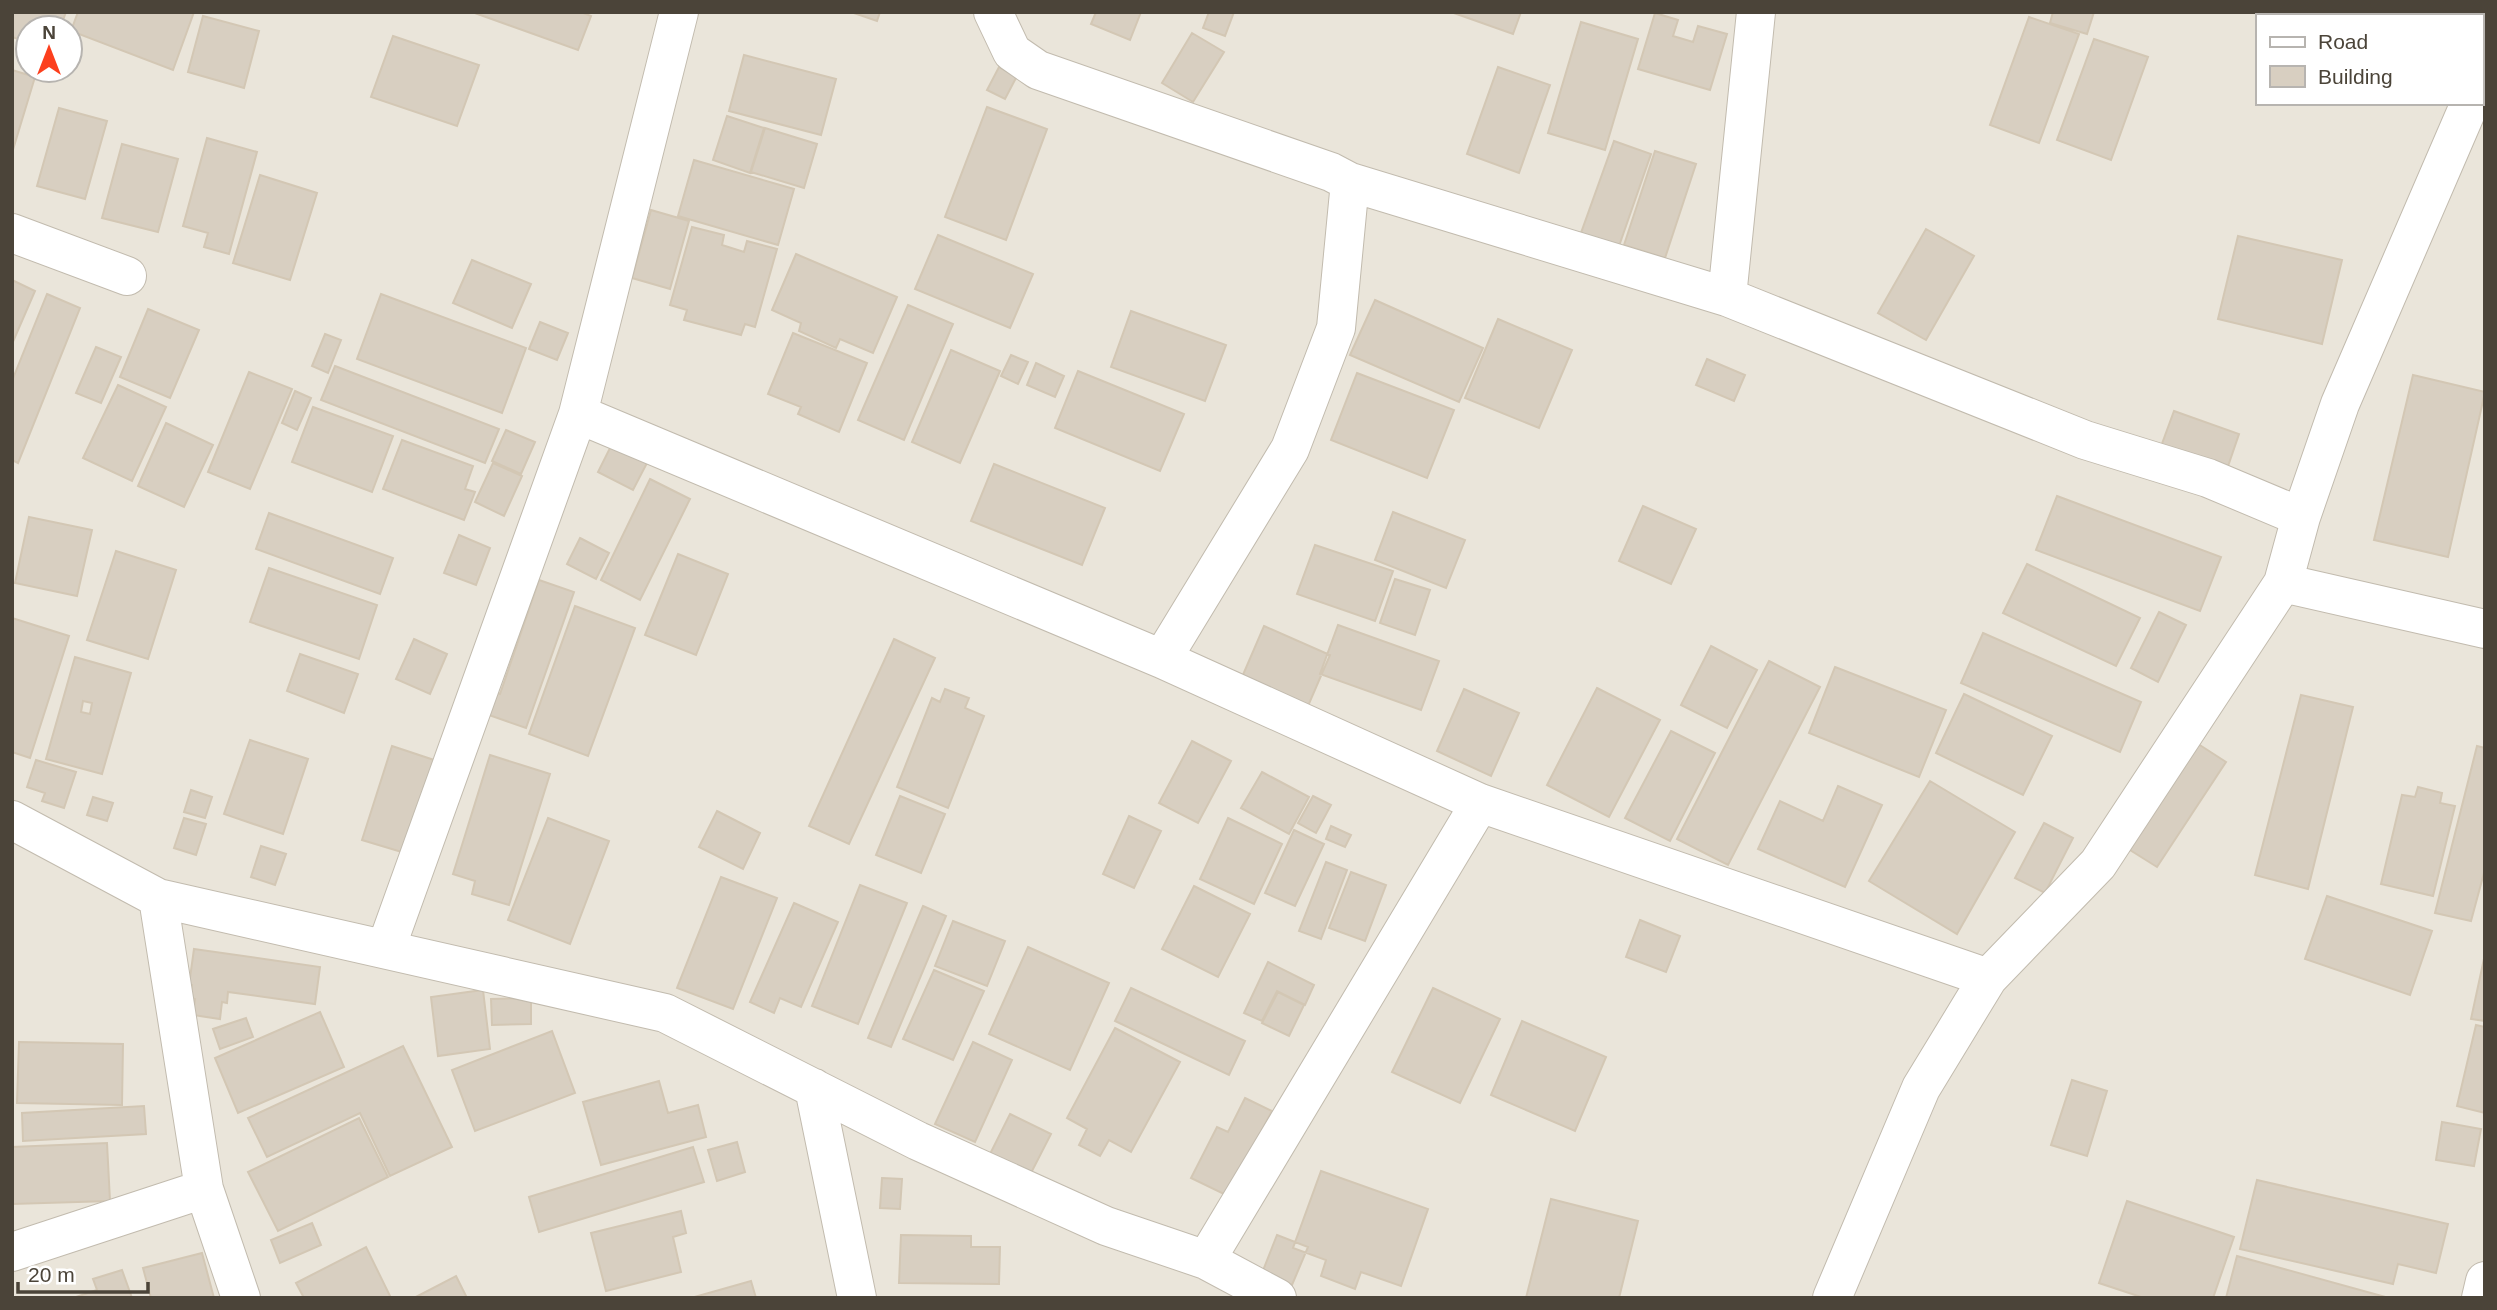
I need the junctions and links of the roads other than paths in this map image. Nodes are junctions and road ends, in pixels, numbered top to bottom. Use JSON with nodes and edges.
{"nodes":[{"id":1,"x":679,"y":12,"type":"edge"},
{"id":2,"x":993,"y":12,"type":"edge"},
{"id":3,"x":1756,"y":12,"type":"edge"},
{"id":4,"x":2469,"y":105,"type":"edge"},
{"id":5,"x":1350,"y":182,"type":"junction"},
{"id":6,"x":12,"y":233,"type":"edge"},
{"id":7,"x":127,"y":276,"type":"dead end"},
{"id":8,"x":1727,"y":297,"type":"junction"},
{"id":9,"x":578,"y":414,"type":"junction"},
{"id":10,"x":2301,"y":517,"type":"junction"},
{"id":11,"x":2283,"y":583,"type":"junction"},
{"id":12,"x":2485,"y":628,"type":"edge"},
{"id":13,"x":1161,"y":659,"type":"junction"},
{"id":14,"x":1480,"y":803,"type":"junction"},
{"id":15,"x":12,"y":820,"type":"edge"},
{"id":16,"x":159,"y":898,"type":"junction"},
{"id":17,"x":386,"y":948,"type":"junction"},
{"id":18,"x":1988,"y":978,"type":"junction"},
{"id":19,"x":814,"y":1088,"type":"junction"},
{"id":20,"x":204,"y":1189,"type":"junction"},
{"id":21,"x":12,"y":1252,"type":"edge"},
{"id":22,"x":1206,"y":1260,"type":"junction"},
{"id":23,"x":2485,"y":1281,"type":"edge"},
{"id":24,"x":241,"y":1298,"type":"edge"},
{"id":25,"x":857,"y":1298,"type":"edge"},
{"id":26,"x":1277,"y":1298,"type":"edge"},
{"id":27,"x":1832,"y":1298,"type":"edge"},
{"id":28,"x":2482,"y":1298,"type":"edge"}],
"edges":[{"from":1,"to":9,"type":"street"},
{"from":2,"to":5,"type":"street"},
{"from":3,"to":8,"type":"street"},
{"from":4,"to":10,"type":"street"},
{"from":5,"to":8,"type":"street"},
{"from":5,"to":13,"type":"street"},
{"from":6,"to":7,"type":"street"},
{"from":8,"to":10,"type":"street"},
{"from":9,"to":13,"type":"street"},
{"from":9,"to":17,"type":"street"},
{"from":10,"to":11,"type":"street"},
{"from":11,"to":12,"type":"street"},
{"from":11,"to":18,"type":"street"},
{"from":13,"to":14,"type":"street"},
{"from":14,"to":18,"type":"street"},
{"from":14,"to":22,"type":"street"},
{"from":15,"to":16,"type":"street"},
{"from":16,"to":17,"type":"street"},
{"from":16,"to":20,"type":"street"},
{"from":17,"to":19,"type":"street"},
{"from":18,"to":27,"type":"street"},
{"from":19,"to":22,"type":"street"},
{"from":19,"to":25,"type":"street"},
{"from":20,"to":21,"type":"street"},
{"from":20,"to":24,"type":"street"},
{"from":22,"to":26,"type":"street"},
{"from":23,"to":28,"type":"street"}]}
